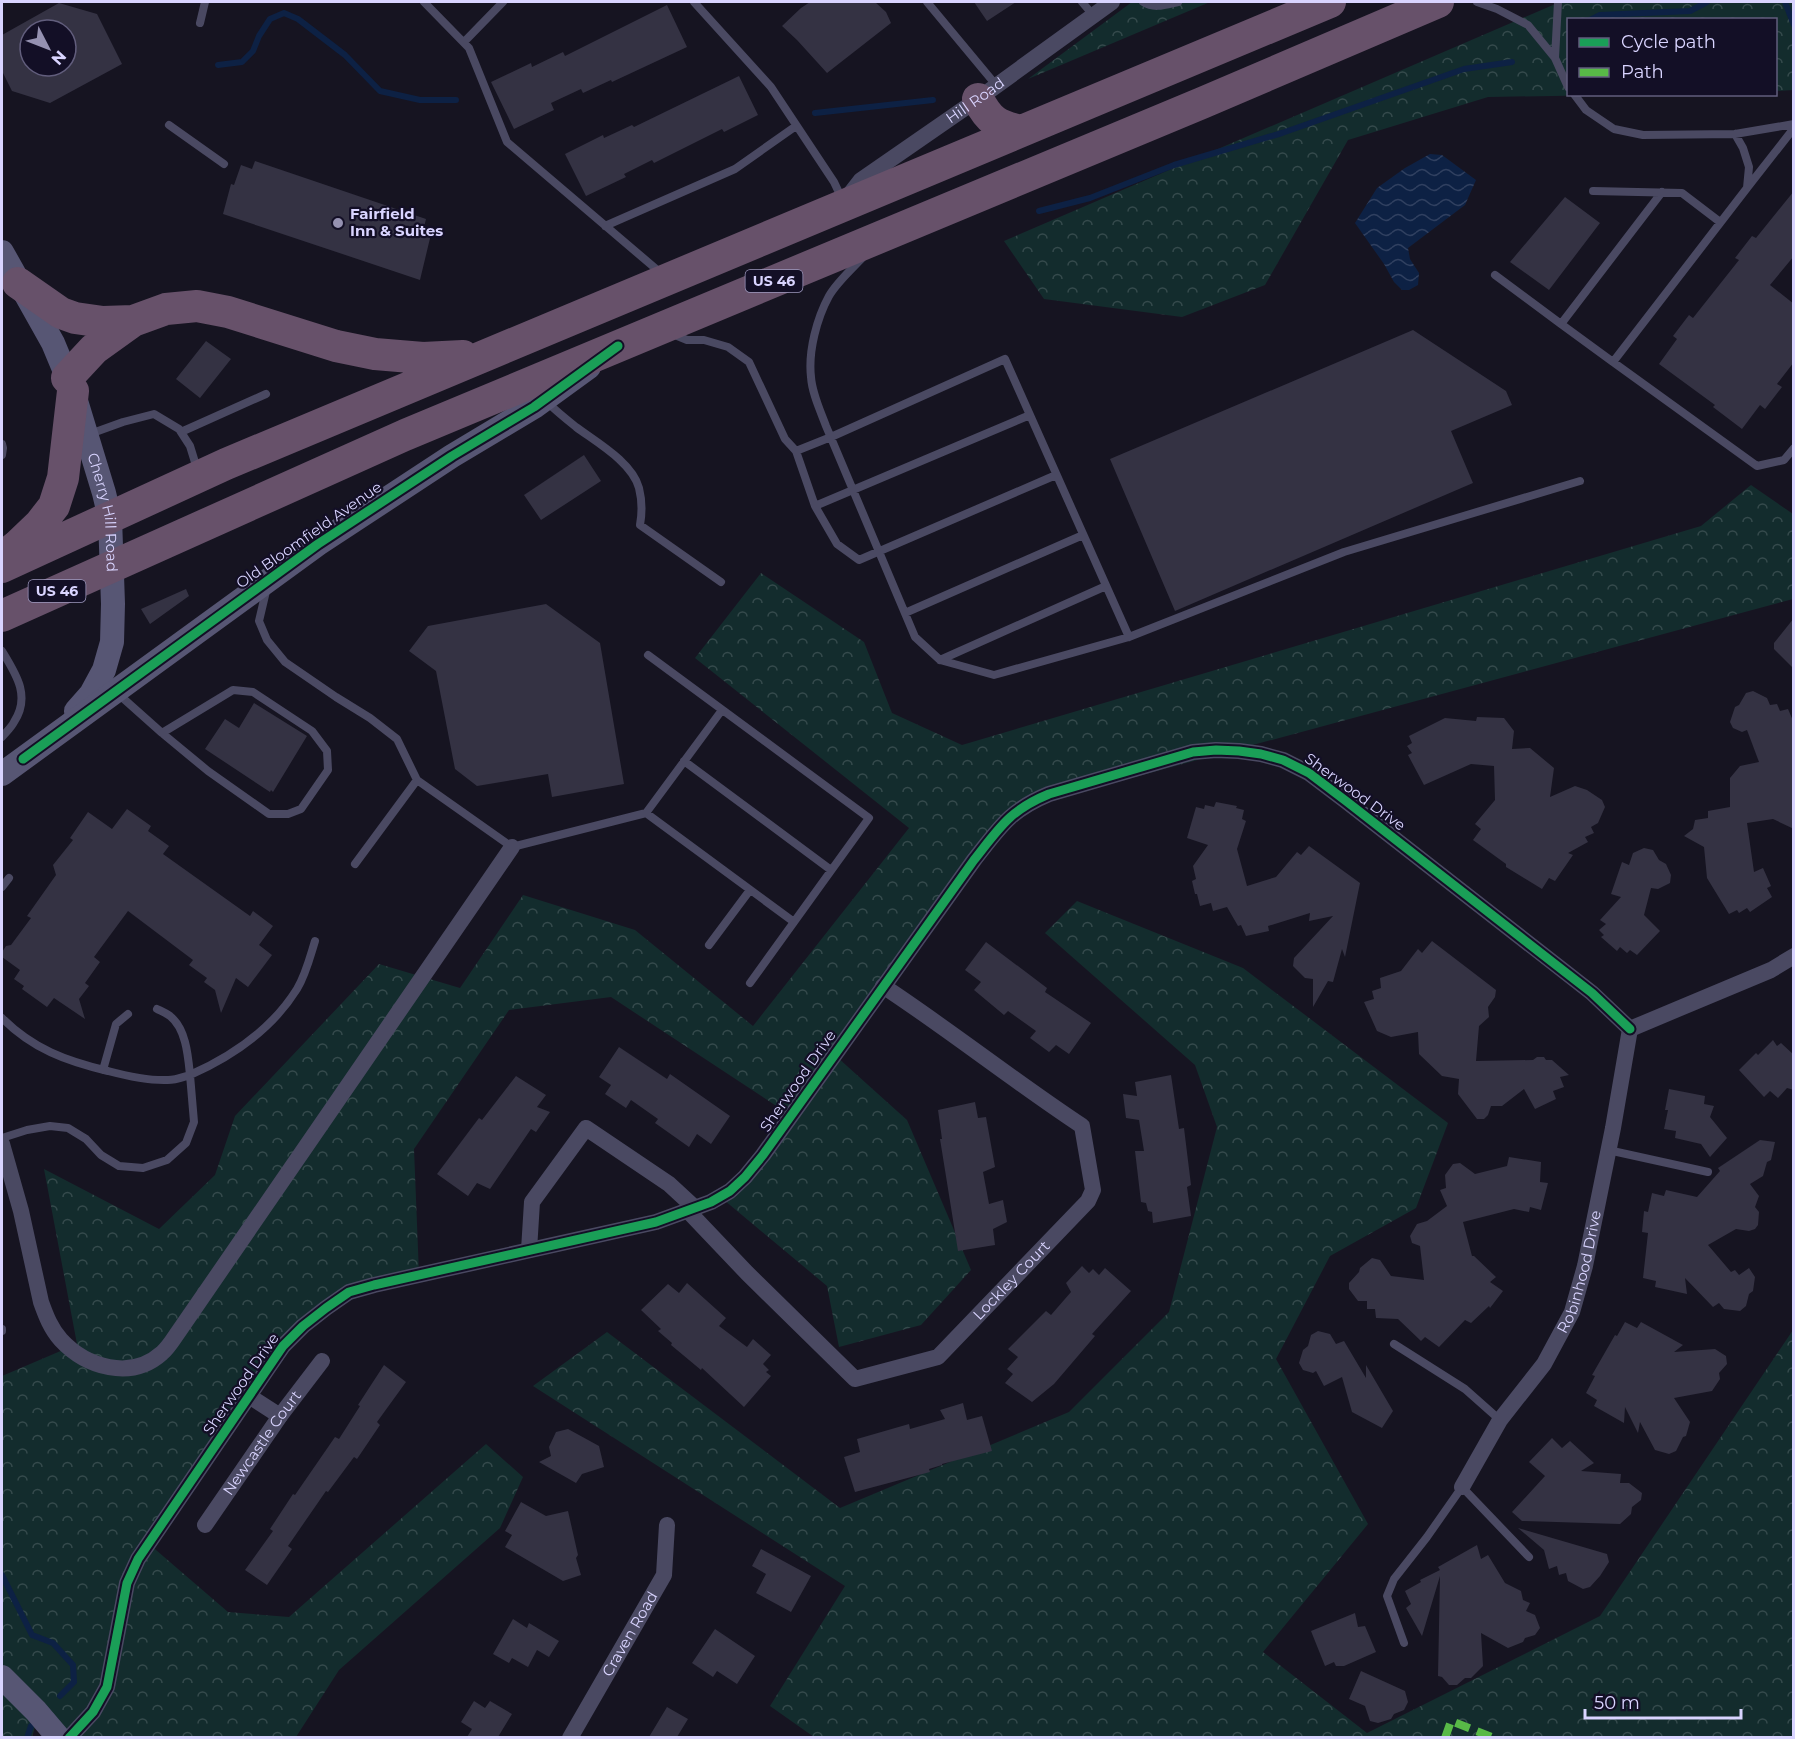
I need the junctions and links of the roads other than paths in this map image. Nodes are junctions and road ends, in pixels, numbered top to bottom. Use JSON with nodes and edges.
{"nodes":[{"id":1,"x":205,"y":2,"type":"edge"},
{"id":2,"x":424,"y":2,"type":"edge"},
{"id":3,"x":503,"y":2,"type":"edge"},
{"id":4,"x":694,"y":2,"type":"edge"},
{"id":5,"x":927,"y":2,"type":"edge"},
{"id":6,"x":1082,"y":2,"type":"edge"},
{"id":7,"x":1112,"y":2,"type":"edge"},
{"id":8,"x":1143,"y":2,"type":"edge"},
{"id":9,"x":1178,"y":2,"type":"edge"},
{"id":10,"x":1330,"y":2,"type":"edge"},
{"id":11,"x":1438,"y":2,"type":"edge"},
{"id":12,"x":1477,"y":2,"type":"edge"},
{"id":13,"x":1558,"y":2,"type":"edge"},
{"id":14,"x":1093,"y":15,"type":"junction"},
{"id":15,"x":200,"y":23,"type":"dead end"},
{"id":16,"x":464,"y":42,"type":"junction"},
{"id":17,"x":1555,"y":58,"type":"junction"},
{"id":18,"x":1567,"y":83,"type":"edge"},
{"id":19,"x":987,"y":92,"type":"junction"},
{"id":20,"x":1576,"y":96,"type":"edge"},
{"id":21,"x":1794,"y":124,"type":"edge"},
{"id":22,"x":169,"y":125,"type":"dead end"},
{"id":23,"x":796,"y":126,"type":"junction"},
{"id":24,"x":1794,"y":129,"type":"edge"},
{"id":25,"x":1021,"y":131,"type":"junction"},
{"id":26,"x":1735,"y":134,"type":"junction"},
{"id":27,"x":224,"y":164,"type":"dead end"},
{"id":28,"x":1747,"y":188,"type":"junction"},
{"id":29,"x":1593,"y":192,"type":"dead end"},
{"id":30,"x":1662,"y":192,"type":"junction"},
{"id":31,"x":844,"y":204,"type":"junction"},
{"id":32,"x":1720,"y":222,"type":"junction"},
{"id":33,"x":605,"y":226,"type":"junction"},
{"id":34,"x":883,"y":235,"type":"junction"},
{"id":35,"x":2,"y":252,"type":"edge"},
{"id":36,"x":1495,"y":275,"type":"dead end"},
{"id":37,"x":667,"y":279,"type":"junction"},
{"id":38,"x":18,"y":283,"type":"junction"},
{"id":39,"x":133,"y":321,"type":"junction"},
{"id":40,"x":1561,"y":324,"type":"junction"},
{"id":41,"x":658,"y":329,"type":"junction"},
{"id":42,"x":618,"y":346,"type":"junction"},
{"id":43,"x":488,"y":354,"type":"junction"},
{"id":44,"x":1613,"y":362,"type":"junction"},
{"id":45,"x":70,"y":384,"type":"junction"},
{"id":46,"x":266,"y":394,"type":"dead end"},
{"id":47,"x":544,"y":400,"type":"junction"},
{"id":48,"x":1030,"y":416,"type":"junction"},
{"id":49,"x":181,"y":432,"type":"junction"},
{"id":50,"x":87,"y":435,"type":"junction"},
{"id":51,"x":831,"y":437,"type":"junction"},
{"id":52,"x":2,"y":444,"type":"edge"},
{"id":53,"x":1794,"y":448,"type":"edge"},
{"id":54,"x":796,"y":451,"type":"junction"},
{"id":55,"x":2,"y":455,"type":"edge"},
{"id":56,"x":1056,"y":475,"type":"junction"},
{"id":57,"x":200,"y":476,"type":"junction"},
{"id":58,"x":1580,"y":481,"type":"dead end"},
{"id":59,"x":853,"y":490,"type":"junction"},
{"id":60,"x":815,"y":506,"type":"junction"},
{"id":61,"x":110,"y":518,"type":"junction"},
{"id":62,"x":1083,"y":535,"type":"junction"},
{"id":63,"x":879,"y":552,"type":"junction"},
{"id":64,"x":2,"y":557,"type":"edge"},
{"id":65,"x":112,"y":566,"type":"junction"},
{"id":66,"x":2,"y":567,"type":"edge"},
{"id":67,"x":269,"y":580,"type":"junction"},
{"id":68,"x":721,"y":582,"type":"dead end"},
{"id":69,"x":1106,"y":586,"type":"junction"},
{"id":70,"x":905,"y":613,"type":"junction"},
{"id":71,"x":2,"y":616,"type":"edge"},
{"id":72,"x":1129,"y":637,"type":"junction"},
{"id":73,"x":2,"y":651,"type":"edge"},
{"id":74,"x":648,"y":655,"type":"dead end"},
{"id":75,"x":940,"y":660,"type":"junction"},
{"id":76,"x":115,"y":692,"type":"junction"},
{"id":77,"x":722,"y":710,"type":"junction"},
{"id":78,"x":162,"y":733,"type":"junction"},
{"id":79,"x":2,"y":737,"type":"edge"},
{"id":80,"x":23,"y":759,"type":"junction"},
{"id":81,"x":684,"y":761,"type":"junction"},
{"id":82,"x":2,"y":774,"type":"edge"},
{"id":83,"x":417,"y":780,"type":"junction"},
{"id":84,"x":646,"y":813,"type":"junction"},
{"id":85,"x":512,"y":847,"type":"junction"},
{"id":86,"x":356,"y":864,"type":"dead end"},
{"id":87,"x":831,"y":870,"type":"junction"},
{"id":88,"x":9,"y":878,"type":"dead end"},
{"id":89,"x":2,"y":887,"type":"edge"},
{"id":90,"x":750,"y":890,"type":"junction"},
{"id":91,"x":794,"y":922,"type":"junction"},
{"id":92,"x":315,"y":941,"type":"dead end"},
{"id":93,"x":709,"y":945,"type":"dead end"},
{"id":94,"x":1794,"y":956,"type":"edge"},
{"id":95,"x":750,"y":983,"type":"dead end"},
{"id":96,"x":883,"y":986,"type":"junction"},
{"id":97,"x":157,"y":1008,"type":"dead end"},
{"id":98,"x":128,"y":1014,"type":"dead end"},
{"id":99,"x":2,"y":1018,"type":"edge"},
{"id":100,"x":1630,"y":1029,"type":"junction"},
{"id":101,"x":103,"y":1070,"type":"junction"},
{"id":102,"x":190,"y":1075,"type":"junction"},
{"id":103,"x":2,"y":1138,"type":"edge"},
{"id":104,"x":2,"y":1144,"type":"edge"},
{"id":105,"x":1608,"y":1150,"type":"junction"},
{"id":106,"x":1708,"y":1172,"type":"dead end"},
{"id":107,"x":691,"y":1209,"type":"junction"},
{"id":108,"x":529,"y":1250,"type":"junction"},
{"id":109,"x":1394,"y":1344,"type":"dead end"},
{"id":110,"x":322,"y":1361,"type":"dead end"},
{"id":111,"x":249,"y":1396,"type":"junction"},
{"id":112,"x":280,"y":1416,"type":"junction"},
{"id":113,"x":1500,"y":1420,"type":"junction"},
{"id":114,"x":1462,"y":1487,"type":"junction"},
{"id":115,"x":205,"y":1525,"type":"dead end"},
{"id":116,"x":667,"y":1525,"type":"dead end"},
{"id":117,"x":1529,"y":1557,"type":"dead end"},
{"id":118,"x":1404,"y":1643,"type":"dead end"},
{"id":119,"x":2,"y":1677,"type":"edge"},
{"id":120,"x":59,"y":1737,"type":"edge"},
{"id":121,"x":69,"y":1737,"type":"edge"},
{"id":122,"x":570,"y":1737,"type":"edge"}],
"edges":[{"from":1,"to":15,"type":"lane"},
{"from":2,"to":16,"type":"lane"},
{"from":3,"to":16,"type":"lane"},
{"from":4,"to":23,"type":"lane"},
{"from":5,"to":19,"type":"lane"},
{"from":6,"to":14,"type":"lane"},
{"from":7,"to":14,"type":"street","name":"Hill Road"},
{"from":8,"to":9,"type":"lane"},
{"from":10,"to":25,"type":"highway","number":"US 46"},
{"from":11,"to":34,"type":"highway","number":"US 46"},
{"from":12,"to":17,"type":"lane"},
{"from":13,"to":17,"type":"lane"},
{"from":14,"to":19,"type":"street","name":"Hill Road"},
{"from":16,"to":33,"type":"lane"},
{"from":17,"to":18,"type":"lane"},
{"from":19,"to":25,"type":"highway"},
{"from":19,"to":31,"type":"street","name":"Hill Road"},
{"from":20,"to":26,"type":"lane"},
{"from":21,"to":26,"type":"lane"},
{"from":22,"to":27,"type":"lane"},
{"from":23,"to":31,"type":"lane"},
{"from":23,"to":33,"type":"lane"},
{"from":24,"to":28,"type":"lane"},
{"from":25,"to":31,"type":"highway","number":"US 46"},
{"from":26,"to":28,"type":"lane"},
{"from":28,"to":32,"type":"lane"},
{"from":29,"to":30,"type":"lane"},
{"from":30,"to":32,"type":"lane"},
{"from":30,"to":40,"type":"lane"},
{"from":31,"to":37,"type":"highway","number":"US 46"},
{"from":32,"to":44,"type":"lane"},
{"from":33,"to":37,"type":"lane"},
{"from":34,"to":41,"type":"highway","number":"US 46"},
{"from":34,"to":51,"type":"lane"},
{"from":35,"to":38,"type":"street","name":"Cherry Hill Road"},
{"from":36,"to":40,"type":"lane"},
{"from":37,"to":43,"type":"highway","number":"US 46"},
{"from":38,"to":39,"type":"highway"},
{"from":38,"to":45,"type":"street","name":"Cherry Hill Road"},
{"from":39,"to":43,"type":"highway"},
{"from":39,"to":45,"type":"highway"},
{"from":40,"to":44,"type":"lane"},
{"from":41,"to":42,"type":"highway","number":"US 46"},
{"from":41,"to":54,"type":"lane"},
{"from":42,"to":47,"type":"street","name":"Old Bloomfield Avenue"},
{"from":42,"to":65,"type":"highway","number":"US 46"},
{"from":43,"to":57,"type":"highway","number":"US 46"},
{"from":44,"to":53,"type":"lane"},
{"from":45,"to":50,"type":"street","name":"Cherry Hill Road"},
{"from":45,"to":64,"type":"highway"},
{"from":46,"to":49,"type":"lane"},
{"from":47,"to":67,"type":"street","name":"Old Bloomfield Avenue"},
{"from":47,"to":68,"type":"lane"},
{"from":48,"to":51,"type":"lane"},
{"from":48,"to":56,"type":"lane"},
{"from":48,"to":59,"type":"lane"},
{"from":49,"to":50,"type":"lane"},
{"from":49,"to":57,"type":"lane"},
{"from":50,"to":61,"type":"street","name":"Cherry Hill Road"},
{"from":51,"to":54,"type":"lane"},
{"from":51,"to":59,"type":"lane"},
{"from":52,"to":55,"type":"lane"},
{"from":54,"to":60,"type":"lane"},
{"from":56,"to":62,"type":"lane"},
{"from":56,"to":63,"type":"lane"},
{"from":57,"to":61,"type":"highway","number":"US 46"},
{"from":58,"to":72,"type":"lane"},
{"from":59,"to":60,"type":"lane"},
{"from":59,"to":63,"type":"lane"},
{"from":60,"to":63,"type":"lane"},
{"from":61,"to":65,"type":"street","name":"Cherry Hill Road"},
{"from":61,"to":66,"type":"highway","number":"US 46"},
{"from":62,"to":69,"type":"lane"},
{"from":62,"to":70,"type":"lane"},
{"from":63,"to":70,"type":"lane"},
{"from":65,"to":71,"type":"highway","number":"US 46"},
{"from":65,"to":80,"type":"street","name":"Cherry Hill Road"},
{"from":67,"to":76,"type":"street","name":"Old Bloomfield Avenue"},
{"from":67,"to":83,"type":"lane"},
{"from":69,"to":72,"type":"lane"},
{"from":69,"to":75,"type":"lane"},
{"from":70,"to":75,"type":"lane"},
{"from":72,"to":75,"type":"lane"},
{"from":73,"to":79,"type":"lane"},
{"from":74,"to":77,"type":"lane"},
{"from":76,"to":78,"type":"lane"},
{"from":76,"to":80,"type":"street","name":"Old Bloomfield Avenue"},
{"from":77,"to":81,"type":"lane"},
{"from":77,"to":87,"type":"lane"},
{"from":78,"to":78,"type":"lane"},
{"from":80,"to":82,"type":"street","name":"Old Bloomfield Avenue"},
{"from":81,"to":84,"type":"lane"},
{"from":81,"to":87,"type":"lane"},
{"from":83,"to":85,"type":"lane"},
{"from":83,"to":86,"type":"lane"},
{"from":84,"to":85,"type":"lane"},
{"from":84,"to":90,"type":"lane"},
{"from":85,"to":104,"type":"street"},
{"from":87,"to":91,"type":"lane"},
{"from":88,"to":89,"type":"lane"},
{"from":90,"to":91,"type":"lane"},
{"from":90,"to":93,"type":"lane"},
{"from":91,"to":95,"type":"lane"},
{"from":92,"to":102,"type":"lane"},
{"from":94,"to":100,"type":"street"},
{"from":96,"to":100,"type":"street","name":"Sherwood Drive"},
{"from":96,"to":107,"type":"street","name":"Sherwood Drive"},
{"from":96,"to":107,"type":"street","name":"Lockley Court"},
{"from":97,"to":102,"type":"lane"},
{"from":98,"to":101,"type":"lane"},
{"from":99,"to":101,"type":"lane"},
{"from":100,"to":105,"type":"street","name":"Robinhood Drive"},
{"from":101,"to":102,"type":"lane"},
{"from":102,"to":103,"type":"lane"},
{"from":105,"to":106,"type":"lane"},
{"from":105,"to":113,"type":"street","name":"Robinhood Drive"},
{"from":107,"to":108,"type":"street","name":"Sherwood Drive"},
{"from":107,"to":108,"type":"street"},
{"from":108,"to":111,"type":"street","name":"Sherwood Drive"},
{"from":109,"to":113,"type":"lane"},
{"from":110,"to":112,"type":"street","name":"Newcastle Court"},
{"from":111,"to":112,"type":"street"},
{"from":111,"to":121,"type":"street","name":"Sherwood Drive"},
{"from":112,"to":115,"type":"street","name":"Newcastle Court"},
{"from":113,"to":114,"type":"street","name":"Robinhood Drive"},
{"from":114,"to":117,"type":"lane"},
{"from":114,"to":118,"type":"lane"},
{"from":116,"to":122,"type":"street","name":"Craven Road"},
{"from":119,"to":120,"type":"street"}]}
